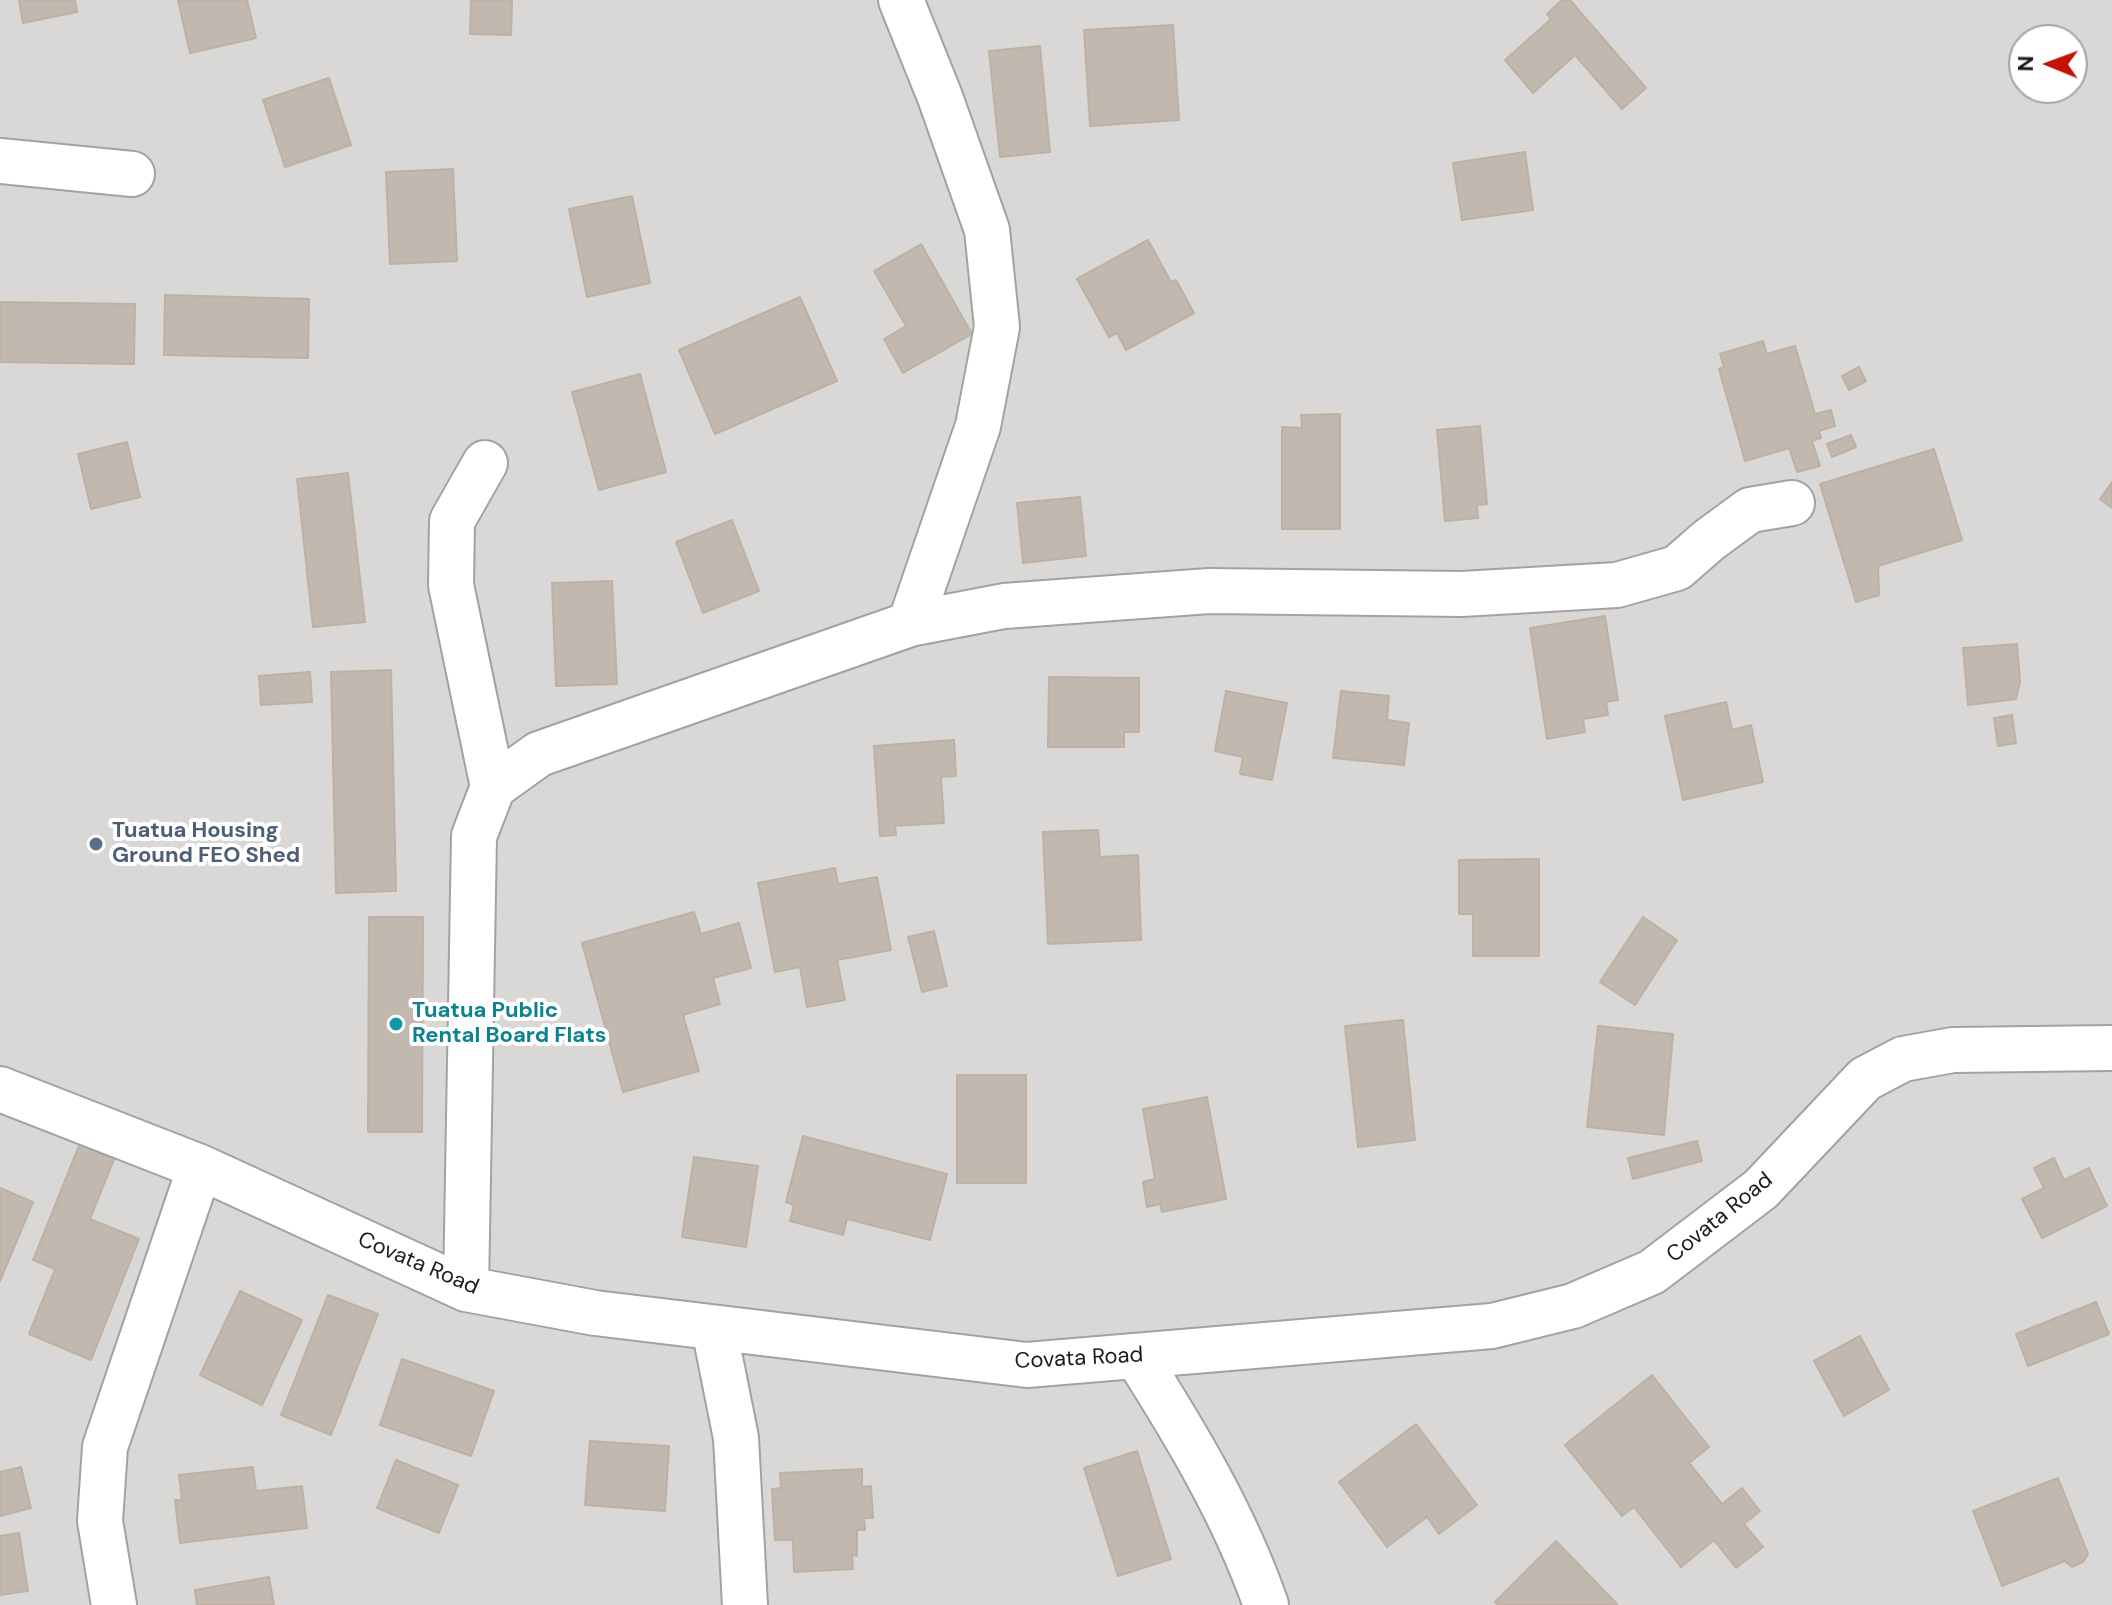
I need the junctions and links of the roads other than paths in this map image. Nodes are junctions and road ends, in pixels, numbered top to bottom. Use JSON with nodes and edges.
{"nodes":[{"id":1,"x":901,"y":0,"type":"edge"},
{"id":2,"x":0,"y":161,"type":"edge"},
{"id":3,"x":132,"y":174,"type":"dead end"},
{"id":4,"x":485,"y":463,"type":"dead end"},
{"id":5,"x":1792,"y":503,"type":"dead end"},
{"id":6,"x":910,"y":624,"type":"junction"},
{"id":7,"x":493,"y":787,"type":"junction"},
{"id":8,"x":2112,"y":1048,"type":"edge"},
{"id":9,"x":0,"y":1089,"type":"edge"},
{"id":10,"x":200,"y":1167,"type":"junction"},
{"id":11,"x":466,"y":1289,"type":"junction"},
{"id":12,"x":714,"y":1328,"type":"junction"},
{"id":13,"x":1137,"y":1357,"type":"junction"},
{"id":14,"x":736,"y":1438,"type":"junction"},
{"id":15,"x":1250,"y":1558,"type":"junction"},
{"id":16,"x":114,"y":1605,"type":"edge"},
{"id":17,"x":734,"y":1605,"type":"edge"},
{"id":18,"x":745,"y":1605,"type":"edge"},
{"id":19,"x":1266,"y":1605,"type":"edge"},
{"id":20,"x":1294,"y":1605,"type":"edge"}],
"edges":[{"from":1,"to":6,"type":"street"},
{"from":2,"to":3,"type":"street"},
{"from":4,"to":7,"type":"street"},
{"from":5,"to":6,"type":"street"},
{"from":6,"to":7,"type":"street"},
{"from":7,"to":11,"type":"street"},
{"from":8,"to":13,"type":"street","name":"Covata Road"},
{"from":9,"to":10,"type":"street","name":"Covata Road"},
{"from":10,"to":11,"type":"street","name":"Covata Road"},
{"from":10,"to":16,"type":"street"},
{"from":11,"to":12,"type":"street","name":"Covata Road"},
{"from":12,"to":13,"type":"street","name":"Covata Road"},
{"from":12,"to":14,"type":"street"},
{"from":13,"to":15,"type":"street"},
{"from":14,"to":17,"type":"street"},
{"from":14,"to":18,"type":"street"},
{"from":15,"to":19,"type":"street"},
{"from":15,"to":20,"type":"street"}]}
